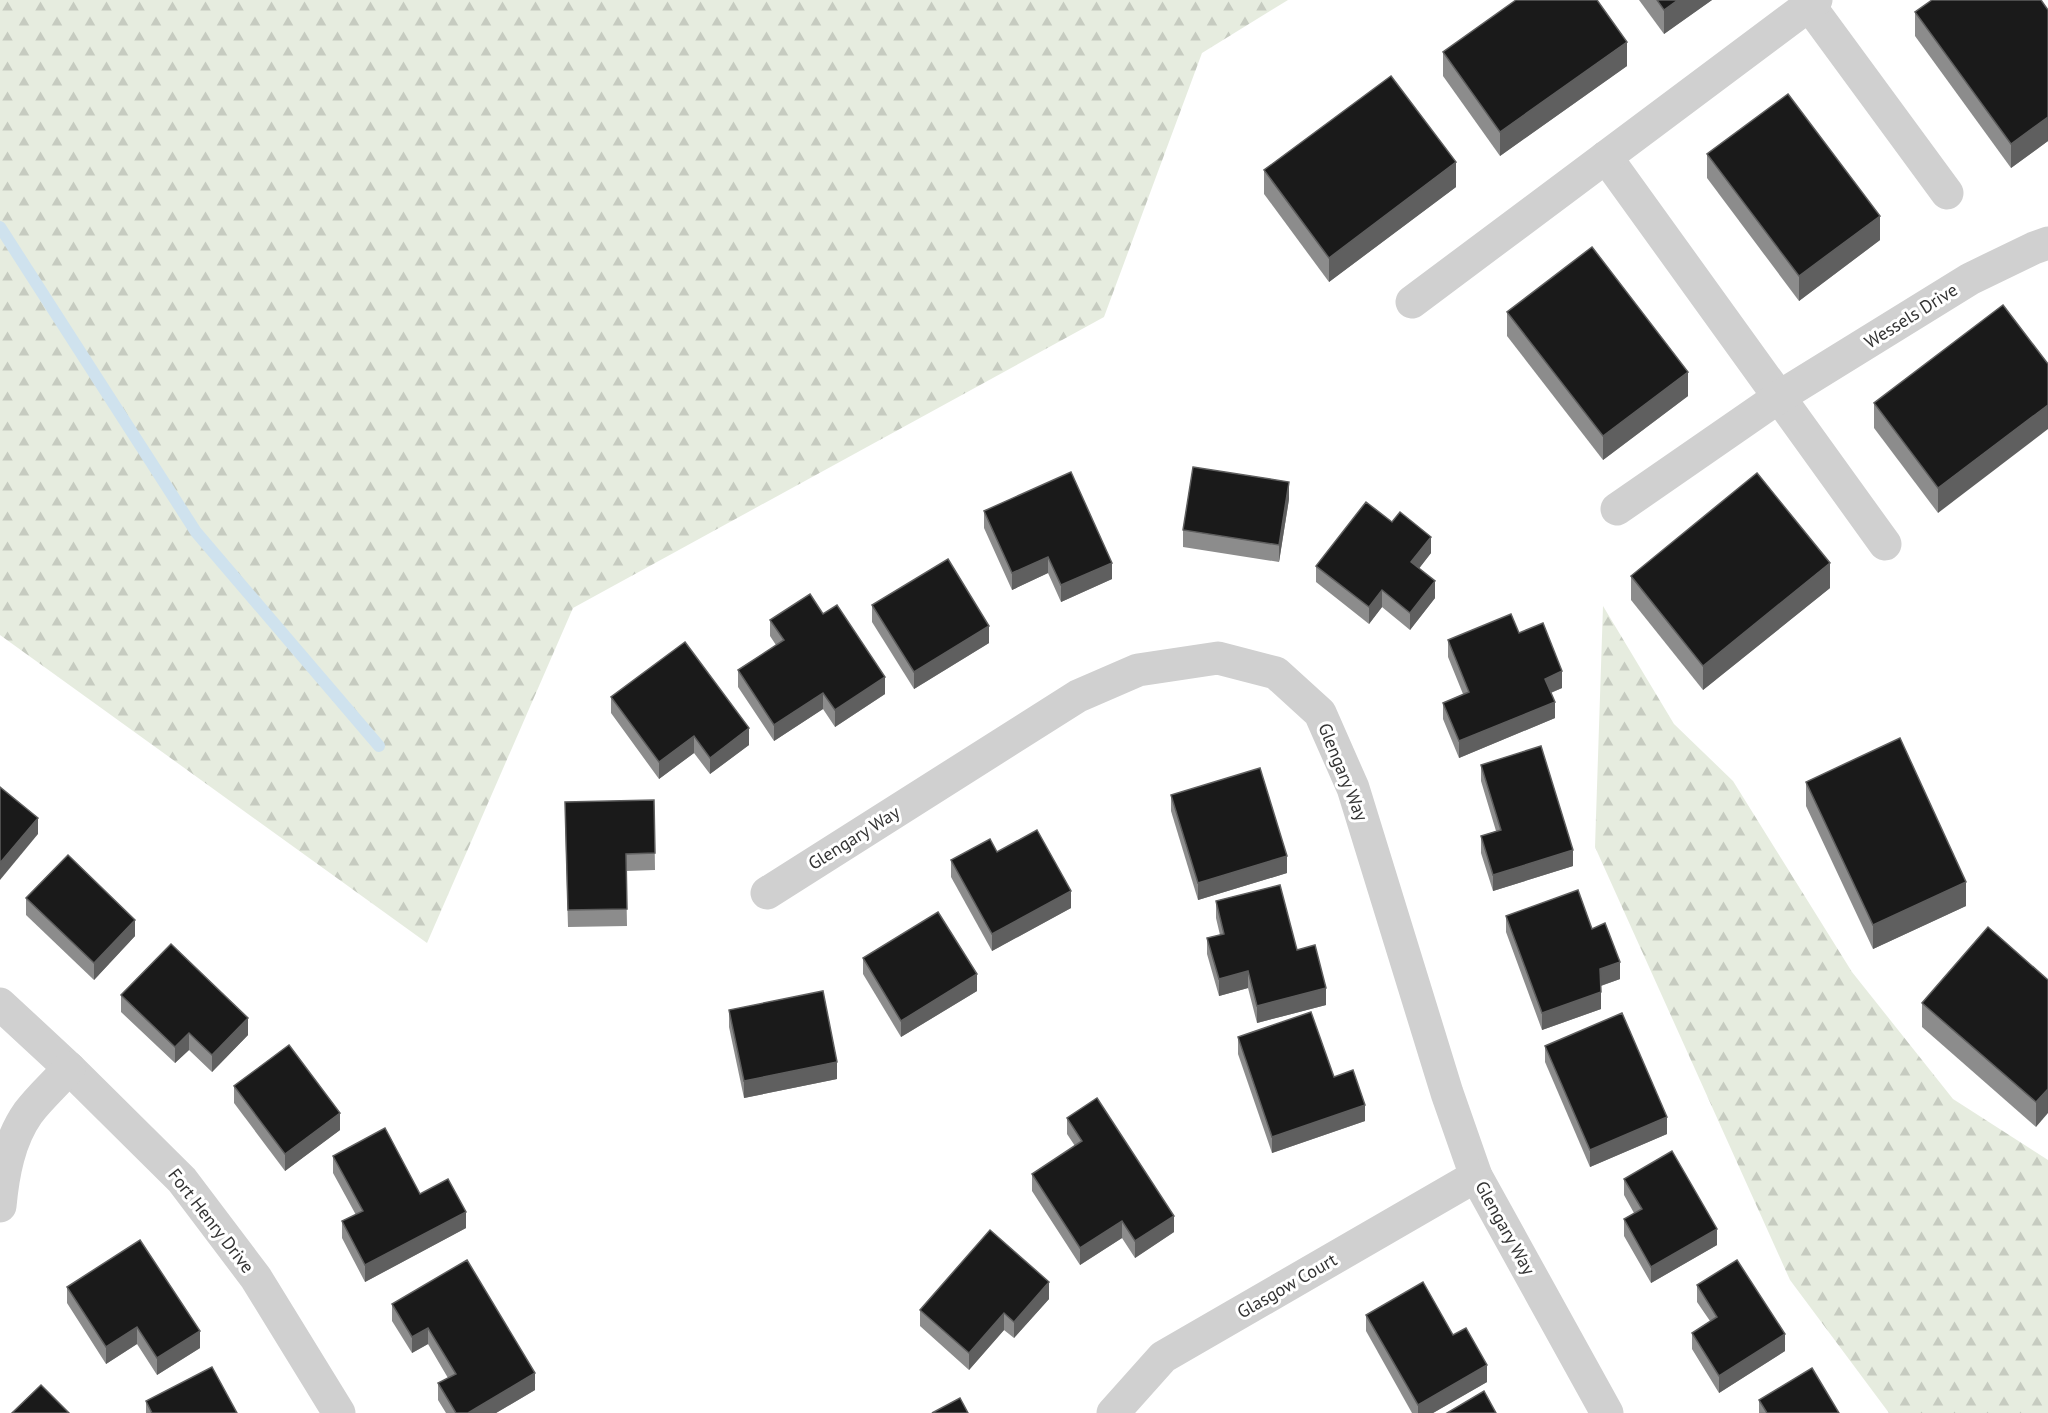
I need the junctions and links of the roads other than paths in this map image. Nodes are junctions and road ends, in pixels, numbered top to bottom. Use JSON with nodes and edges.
{"nodes":[{"id":1,"x":1813,"y":3,"type":"edge"},
{"id":2,"x":1606,"y":157,"type":"junction"},
{"id":3,"x":1947,"y":192,"type":"dead end"},
{"id":4,"x":2048,"y":243,"type":"edge"},
{"id":5,"x":1413,"y":302,"type":"dead end"},
{"id":6,"x":1779,"y":397,"type":"junction"},
{"id":7,"x":1617,"y":509,"type":"dead end"},
{"id":8,"x":1885,"y":544,"type":"dead end"},
{"id":9,"x":767,"y":893,"type":"dead end"},
{"id":10,"x":0,"y":1004,"type":"edge"},
{"id":11,"x":69,"y":1068,"type":"junction"},
{"id":12,"x":1476,"y":1176,"type":"junction"},
{"id":13,"x":0,"y":1206,"type":"edge"},
{"id":14,"x":339,"y":1413,"type":"edge"},
{"id":15,"x":1113,"y":1413,"type":"edge"},
{"id":16,"x":1607,"y":1413,"type":"edge"}],
"edges":[{"from":1,"to":2,"type":"street"},
{"from":1,"to":3,"type":"street"},
{"from":2,"to":5,"type":"street"},
{"from":2,"to":6,"type":"street"},
{"from":4,"to":6,"type":"street","name":"Wessels Drive"},
{"from":6,"to":7,"type":"street","name":"Wessels Drive"},
{"from":6,"to":8,"type":"street"},
{"from":9,"to":12,"type":"street","name":"Glengary Way"},
{"from":10,"to":11,"type":"street","name":"Fort Henry Drive"},
{"from":11,"to":13,"type":"street"},
{"from":11,"to":14,"type":"street","name":"Fort Henry Drive"},
{"from":12,"to":15,"type":"street","name":"Glasgow Court"},
{"from":12,"to":16,"type":"street","name":"Glengary Way"}]}
